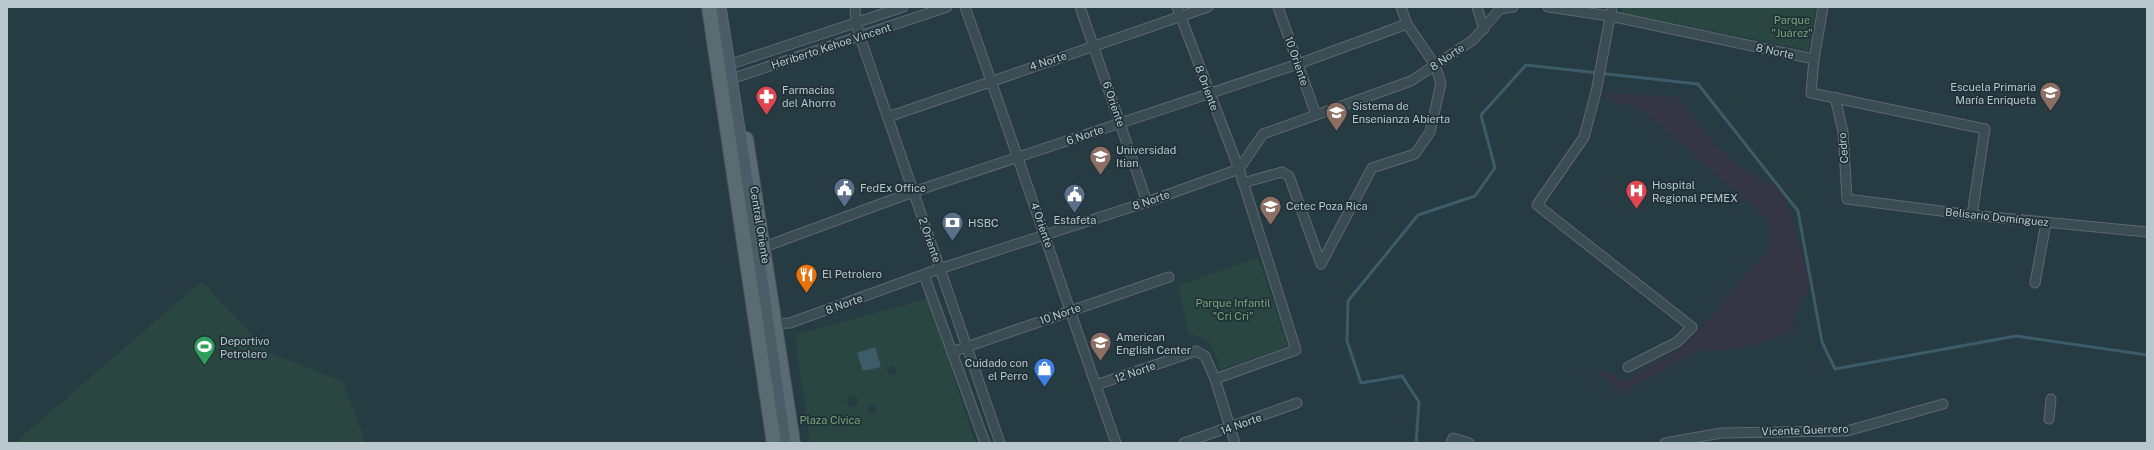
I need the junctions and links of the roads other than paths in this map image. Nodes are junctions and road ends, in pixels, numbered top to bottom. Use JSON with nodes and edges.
{"nodes":[{"id":1,"x":703,"y":7,"type":"edge"},
{"id":2,"x":709,"y":7,"type":"edge"},
{"id":3,"x":719,"y":7,"type":"edge"},
{"id":4,"x":725,"y":7,"type":"edge"},
{"id":5,"x":855,"y":7,"type":"edge"},
{"id":6,"x":903,"y":7,"type":"edge"},
{"id":7,"x":947,"y":7,"type":"edge"},
{"id":8,"x":965,"y":7,"type":"edge"},
{"id":9,"x":1080,"y":7,"type":"edge"},
{"id":10,"x":1177,"y":7,"type":"edge"},
{"id":11,"x":1208,"y":7,"type":"edge"},
{"id":12,"x":1278,"y":7,"type":"edge"},
{"id":13,"x":1401,"y":7,"type":"edge"},
{"id":14,"x":1477,"y":7,"type":"edge"},
{"id":15,"x":1513,"y":7,"type":"edge"},
{"id":16,"x":1548,"y":7,"type":"edge"},
{"id":17,"x":1823,"y":7,"type":"edge"},
{"id":18,"x":1611,"y":12,"type":"edge"},
{"id":19,"x":1180,"y":16,"type":"junction"},
{"id":20,"x":856,"y":23,"type":"junction"},
{"id":21,"x":1407,"y":24,"type":"junction"},
{"id":22,"x":1484,"y":29,"type":"junction"},
{"id":23,"x":860,"y":37,"type":"junction"},
{"id":24,"x":1094,"y":46,"type":"junction"},
{"id":25,"x":1814,"y":59,"type":"junction"},
{"id":26,"x":1298,"y":64,"type":"junction"},
{"id":27,"x":1435,"y":65,"type":"junction"},
{"id":28,"x":713,"y":70,"type":"junction"},
{"id":29,"x":735,"y":70,"type":"junction"},
{"id":30,"x":991,"y":80,"type":"junction"},
{"id":31,"x":715,"y":84,"type":"junction"},
{"id":32,"x":1208,"y":93,"type":"junction"},
{"id":33,"x":1835,"y":97,"type":"junction"},
{"id":34,"x":1316,"y":115,"type":"junction"},
{"id":35,"x":888,"y":117,"type":"junction"},
{"id":36,"x":1121,"y":122,"type":"junction"},
{"id":37,"x":1018,"y":158,"type":"junction"},
{"id":38,"x":1239,"y":169,"type":"junction"},
{"id":39,"x":1243,"y":183,"type":"junction"},
{"id":40,"x":913,"y":192,"type":"junction"},
{"id":41,"x":1847,"y":199,"type":"joint"},
{"id":42,"x":1147,"y":202,"type":"junction"},
{"id":43,"x":1972,"y":215,"type":"junction"},
{"id":44,"x":2046,"y":222,"type":"junction"},
{"id":45,"x":2147,"y":232,"type":"edge"},
{"id":46,"x":1046,"y":234,"type":"junction"},
{"id":47,"x":764,"y":247,"type":"junction"},
{"id":48,"x":939,"y":268,"type":"junction"},
{"id":49,"x":924,"y":275,"type":"junction"},
{"id":50,"x":1169,"y":277,"type":"dead end"},
{"id":51,"x":2035,"y":283,"type":"dead end"},
{"id":52,"x":1069,"y":311,"type":"junction"},
{"id":53,"x":750,"y":323,"type":"junction"},
{"id":54,"x":776,"y":324,"type":"junction"},
{"id":55,"x":967,"y":346,"type":"junction"},
{"id":56,"x":952,"y":352,"type":"junction"},
{"id":57,"x":1628,"y":367,"type":"dead end"},
{"id":58,"x":1215,"y":379,"type":"junction"},
{"id":59,"x":1096,"y":385,"type":"junction"},
{"id":60,"x":2051,"y":398,"type":"dead end"},
{"id":61,"x":1297,"y":403,"type":"dead end"},
{"id":62,"x":1943,"y":404,"type":"dead end"},
{"id":63,"x":2049,"y":419,"type":"dead end"},
{"id":64,"x":1229,"y":428,"type":"junction"},
{"id":65,"x":1451,"y":439,"type":"edge"},
{"id":66,"x":769,"y":443,"type":"edge"},
{"id":67,"x":774,"y":443,"type":"edge"},
{"id":68,"x":784,"y":443,"type":"edge"},
{"id":69,"x":793,"y":443,"type":"edge"},
{"id":70,"x":985,"y":443,"type":"edge"},
{"id":71,"x":1000,"y":443,"type":"edge"},
{"id":72,"x":1116,"y":443,"type":"edge"},
{"id":73,"x":1184,"y":443,"type":"edge"},
{"id":74,"x":1234,"y":443,"type":"edge"},
{"id":75,"x":1469,"y":443,"type":"edge"},
{"id":76,"x":1665,"y":443,"type":"edge"}],
"edges":[{"from":1,"to":28,"type":"main road"},
{"from":2,"to":67,"type":"main road","bridge":true},
{"from":3,"to":68,"type":"main road","bridge":true},
{"from":4,"to":29,"type":"main road","name":"Central Oriente"},
{"from":5,"to":20,"type":"street","name":"2 Oriente"},
{"from":6,"to":20,"type":"street","name":"Heriberto Kehoe Vincent"},
{"from":7,"to":23,"type":"street","name":"Heriberto Kehoe Vincent"},
{"from":8,"to":30,"type":"street","name":"4 Oriente"},
{"from":9,"to":24,"type":"street","name":"6 Oriente"},
{"from":10,"to":19,"type":"street","name":"8 Oriente"},
{"from":11,"to":19,"type":"street","name":"4 Norte"},
{"from":12,"to":26,"type":"street","name":"10 Oriente"},
{"from":13,"to":21,"type":"street"},
{"from":14,"to":22,"type":"street"},
{"from":15,"to":22,"type":"street","name":"8 Norte"},
{"from":16,"to":18,"type":"street","name":"8 Norte"},
{"from":17,"to":25,"type":"street"},
{"from":18,"to":25,"type":"street","name":"8 Norte"},
{"from":18,"to":57,"type":"street"},
{"from":19,"to":24,"type":"street","name":"4 Norte"},
{"from":19,"to":32,"type":"street","name":"8 Oriente"},
{"from":20,"to":23,"type":"street","name":"2 Oriente"},
{"from":20,"to":29,"type":"street","name":"Heriberto Kehoe Vincent"},
{"from":21,"to":26,"type":"street","name":"6 Norte"},
{"from":21,"to":27,"type":"street"},
{"from":22,"to":27,"type":"street","name":"8 Norte"},
{"from":23,"to":29,"type":"street","name":"Heriberto Kehoe Vincent"},
{"from":23,"to":35,"type":"street","name":"2 Oriente"},
{"from":24,"to":30,"type":"street","name":"4 Norte"},
{"from":24,"to":36,"type":"street","name":"6 Oriente"},
{"from":25,"to":33,"type":"street"},
{"from":26,"to":32,"type":"street","name":"6 Norte"},
{"from":26,"to":34,"type":"street","name":"10 Oriente"},
{"from":27,"to":34,"type":"street","name":"8 Norte"},
{"from":27,"to":39,"type":"street"},
{"from":28,"to":29,"type":"street","name":"Heriberto Kehoe Vincent"},
{"from":28,"to":31,"type":"main road"},
{"from":29,"to":31,"type":"street","name":"Heriberto Kehoe Vincent"},
{"from":29,"to":47,"type":"main road","name":"Central Oriente"},
{"from":30,"to":35,"type":"street","name":"4 Norte"},
{"from":30,"to":37,"type":"street","name":"4 Oriente"},
{"from":31,"to":53,"type":"main road"},
{"from":32,"to":36,"type":"street","name":"6 Norte"},
{"from":32,"to":38,"type":"street","name":"8 Oriente"},
{"from":33,"to":41,"type":"street","name":"Cedro"},
{"from":33,"to":43,"type":"street"},
{"from":34,"to":38,"type":"street","name":"8 Norte"},
{"from":35,"to":40,"type":"street","name":"2 Oriente"},
{"from":36,"to":37,"type":"street","name":"6 Norte"},
{"from":36,"to":42,"type":"street","name":"6 Oriente"},
{"from":37,"to":40,"type":"street","name":"6 Norte"},
{"from":37,"to":46,"type":"street","name":"4 Oriente"},
{"from":38,"to":39,"type":"street","name":"8 Oriente"},
{"from":38,"to":42,"type":"street","name":"8 Norte"},
{"from":39,"to":58,"type":"street","name":"8 Oriente"},
{"from":40,"to":47,"type":"street","name":"6 Norte"},
{"from":40,"to":48,"type":"street","name":"2 Oriente"},
{"from":41,"to":43,"type":"street","name":"Belisario Domínguez"},
{"from":42,"to":46,"type":"street","name":"8 Norte"},
{"from":43,"to":44,"type":"street","name":"Belisario Domínguez"},
{"from":44,"to":45,"type":"street","name":"Belisario Domínguez"},
{"from":44,"to":51,"type":"street"},
{"from":46,"to":48,"type":"street","name":"8 Norte"},
{"from":46,"to":52,"type":"street","name":"4 Oriente"},
{"from":47,"to":54,"type":"main road","name":"Central Oriente"},
{"from":48,"to":49,"type":"street","name":"8 Norte"},
{"from":48,"to":55,"type":"street","name":"2 Oriente"},
{"from":49,"to":54,"type":"street","name":"8 Norte"},
{"from":49,"to":56,"type":"street","name":"2 Oriente"},
{"from":50,"to":52,"type":"street","name":"10 Norte"},
{"from":52,"to":55,"type":"street","name":"10 Norte"},
{"from":52,"to":59,"type":"street","name":"4 Oriente"},
{"from":53,"to":54,"type":"street","name":"8 Norte"},
{"from":53,"to":66,"type":"main road"},
{"from":54,"to":69,"type":"main road","name":"Central Oriente"},
{"from":55,"to":56,"type":"street","name":"10 Norte"},
{"from":55,"to":71,"type":"street","name":"2 Oriente"},
{"from":56,"to":70,"type":"street","name":"2 Oriente"},
{"from":58,"to":59,"type":"street","name":"12 Norte"},
{"from":58,"to":64,"type":"street"},
{"from":59,"to":72,"type":"street","name":"4 Oriente"},
{"from":60,"to":63,"type":"street"},
{"from":61,"to":64,"type":"street","name":"14 Norte"},
{"from":62,"to":76,"type":"street","name":"Vicente Guerrero"},
{"from":64,"to":73,"type":"street","name":"14 Norte"},
{"from":64,"to":74,"type":"street"},
{"from":65,"to":75,"type":"street"}]}
